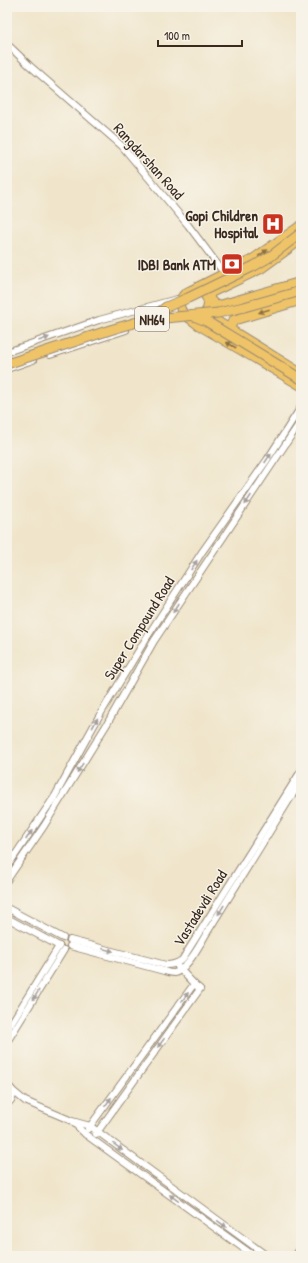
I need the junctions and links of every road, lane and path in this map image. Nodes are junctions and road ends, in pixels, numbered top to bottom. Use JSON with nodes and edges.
{"nodes":[{"id":1,"x":7,"y":44,"type":"edge"},
{"id":2,"x":301,"y":225,"type":"edge"},
{"id":3,"x":301,"y":233,"type":"edge"},
{"id":4,"x":301,"y":240,"type":"edge"},
{"id":5,"x":224,"y":273,"type":"junction"},
{"id":6,"x":301,"y":282,"type":"edge"},
{"id":7,"x":301,"y":286,"type":"edge"},
{"id":8,"x":191,"y":290,"type":"junction"},
{"id":9,"x":301,"y":291,"type":"edge"},
{"id":10,"x":181,"y":298,"type":"junction"},
{"id":11,"x":301,"y":300,"type":"edge"},
{"id":12,"x":208,"y":303,"type":"junction"},
{"id":13,"x":157,"y":314,"type":"junction"},
{"id":14,"x":189,"y":317,"type":"junction"},
{"id":15,"x":229,"y":328,"type":"junction"},
{"id":16,"x":7,"y":352,"type":"edge"},
{"id":17,"x":7,"y":359,"type":"edge"},
{"id":18,"x":7,"y":364,"type":"edge"},
{"id":19,"x":7,"y":369,"type":"edge"},
{"id":20,"x":301,"y":373,"type":"edge"},
{"id":21,"x":301,"y":379,"type":"edge"},
{"id":22,"x":301,"y":386,"type":"edge"},
{"id":23,"x":301,"y":407,"type":"edge"},
{"id":24,"x":301,"y":421,"type":"edge"},
{"id":25,"x":301,"y":771,"type":"edge"},
{"id":26,"x":301,"y":781,"type":"edge"},
{"id":27,"x":7,"y":867,"type":"edge"},
{"id":28,"x":7,"y":880,"type":"edge"},
{"id":29,"x":7,"y":908,"type":"edge"},
{"id":30,"x":7,"y":918,"type":"edge"},
{"id":31,"x":63,"y":938,"type":"junction"},
{"id":32,"x":70,"y":943,"type":"junction"},
{"id":33,"x":61,"y":947,"type":"junction"},
{"id":34,"x":175,"y":964,"type":"junction"},
{"id":35,"x":180,"y":970,"type":"junction"},
{"id":36,"x":194,"y":984,"type":"junction"},
{"id":37,"x":7,"y":1030,"type":"edge"},
{"id":38,"x":7,"y":1042,"type":"edge"},
{"id":39,"x":7,"y":1085,"type":"edge"},
{"id":40,"x":13,"y":1091,"type":"junction"},
{"id":41,"x":25,"y":1101,"type":"junction"},
{"id":42,"x":9,"y":1102,"type":"edge"},
{"id":43,"x":72,"y":1121,"type":"junction"},
{"id":44,"x":90,"y":1126,"type":"junction"},
{"id":45,"x":98,"y":1132,"type":"junction"},
{"id":46,"x":85,"y":1134,"type":"junction"},
{"id":47,"x":92,"y":1139,"type":"junction"},
{"id":48,"x":301,"y":1248,"type":"edge"},
{"id":49,"x":254,"y":1256,"type":"edge"},
{"id":50,"x":267,"y":1256,"type":"edge"},
{"id":51,"x":295,"y":1256,"type":"edge"}],
"edges":[{"from":1,"to":5,"type":"street","name":"Rangdarshan Road"},
{"from":5,"to":2,"type":"main road","one_way":true},
{"from":3,"to":13,"type":"highway","bridge":true},
{"from":4,"to":12,"type":"main road"},
{"from":5,"to":8,"type":"main road"},
{"from":6,"to":12,"type":"highway"},
{"from":7,"to":13,"type":"highway","number":"NH64"},
{"from":8,"to":10,"type":"main road"},
{"from":8,"to":12,"type":"main road"},
{"from":9,"to":14,"type":"highway","number":"NH64","bridge":true},
{"from":10,"to":14,"type":"main road"},
{"from":16,"to":10,"type":"street","one_way":true},
{"from":11,"to":15,"type":"highway","one_way":true},
{"from":12,"to":14,"type":"main road"},
{"from":12,"to":15,"type":"main road"},
{"from":13,"to":17,"type":"highway","number":"NH64","bridge":true},
{"from":14,"to":18,"type":"highway","number":"NH64","bridge":true},
{"from":14,"to":19,"type":"street"},
{"from":14,"to":21,"type":"highway","bridge":true},
{"from":22,"to":14,"type":"main road","one_way":true},
{"from":15,"to":20,"type":"main road"},
{"from":27,"to":23,"type":"street","name":"Super Compound Road","one_way":true},
{"from":24,"to":28,"type":"street","name":"Super Compound Road","one_way":true},
{"from":25,"to":34,"type":"street","name":"Vastadevdi Road"},
{"from":26,"to":35,"type":"street","name":"Vastadevdi Road","one_way":true},
{"from":29,"to":31,"type":"street"},
{"from":30,"to":33,"type":"street"},
{"from":31,"to":32,"type":"street"},
{"from":31,"to":33,"type":"street"},
{"from":32,"to":33,"type":"street"},
{"from":32,"to":34,"type":"street","name":"Vastadevdi Road","one_way":true},
{"from":32,"to":35,"type":"street","name":"Vastadevdi Road"},
{"from":33,"to":37,"type":"street"},
{"from":33,"to":38,"type":"street","one_way":true},
{"from":34,"to":35,"type":"street"},
{"from":35,"to":36,"type":"street"},
{"from":44,"to":36,"type":"street","one_way":true},
{"from":36,"to":45,"type":"street","one_way":true},
{"from":39,"to":40,"type":"street"},
{"from":40,"to":41,"type":"street"},
{"from":40,"to":42,"type":"street"},
{"from":41,"to":42,"type":"street"},
{"from":41,"to":43,"type":"street"},
{"from":43,"to":44,"type":"street"},
{"from":43,"to":46,"type":"street"},
{"from":44,"to":45,"type":"street"},
{"from":44,"to":46,"type":"street"},
{"from":45,"to":47,"type":"street"},
{"from":45,"to":50,"type":"street","one_way":true},
{"from":46,"to":47,"type":"street"},
{"from":49,"to":47,"type":"street","one_way":true},
{"from":48,"to":51,"type":"street"}]}
